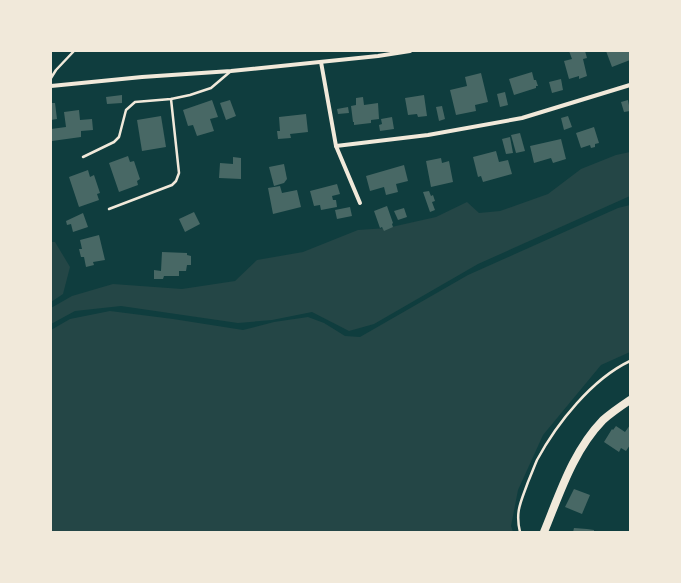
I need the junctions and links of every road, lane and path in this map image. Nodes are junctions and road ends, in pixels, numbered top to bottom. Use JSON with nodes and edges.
{"nodes":[{"id":1,"x":74,"y":51,"type":"edge"},
{"id":2,"x":377,"y":51,"type":"edge"},
{"id":3,"x":410,"y":51,"type":"edge"},
{"id":4,"x":378,"y":56,"type":"junction"},
{"id":5,"x":321,"y":62,"type":"junction"},
{"id":6,"x":231,"y":71,"type":"junction"},
{"id":7,"x":51,"y":78,"type":"edge"},
{"id":8,"x":630,"y":85,"type":"edge"},
{"id":9,"x":51,"y":86,"type":"edge"},
{"id":10,"x":172,"y":99,"type":"junction"},
{"id":11,"x":336,"y":146,"type":"junction"},
{"id":12,"x":83,"y":157,"type":"dead end"},
{"id":13,"x":360,"y":203,"type":"dead end"},
{"id":14,"x":109,"y":209,"type":"dead end"},
{"id":15,"x":630,"y":361,"type":"edge"},
{"id":16,"x":630,"y":400,"type":"edge"},
{"id":17,"x":520,"y":532,"type":"edge"},
{"id":18,"x":544,"y":532,"type":"edge"}],
"edges":[{"from":1,"to":7,"type":"lane"},
{"from":2,"to":4,"type":"street"},
{"from":3,"to":4,"type":"street"},
{"from":4,"to":5,"type":"street"},
{"from":5,"to":6,"type":"street"},
{"from":5,"to":11,"type":"street"},
{"from":6,"to":9,"type":"street"},
{"from":6,"to":10,"type":"lane"},
{"from":8,"to":11,"type":"street"},
{"from":10,"to":12,"type":"lane"},
{"from":10,"to":14,"type":"lane"},
{"from":11,"to":13,"type":"street"},
{"from":15,"to":17,"type":"path"},
{"from":16,"to":18,"type":"main road"}]}
